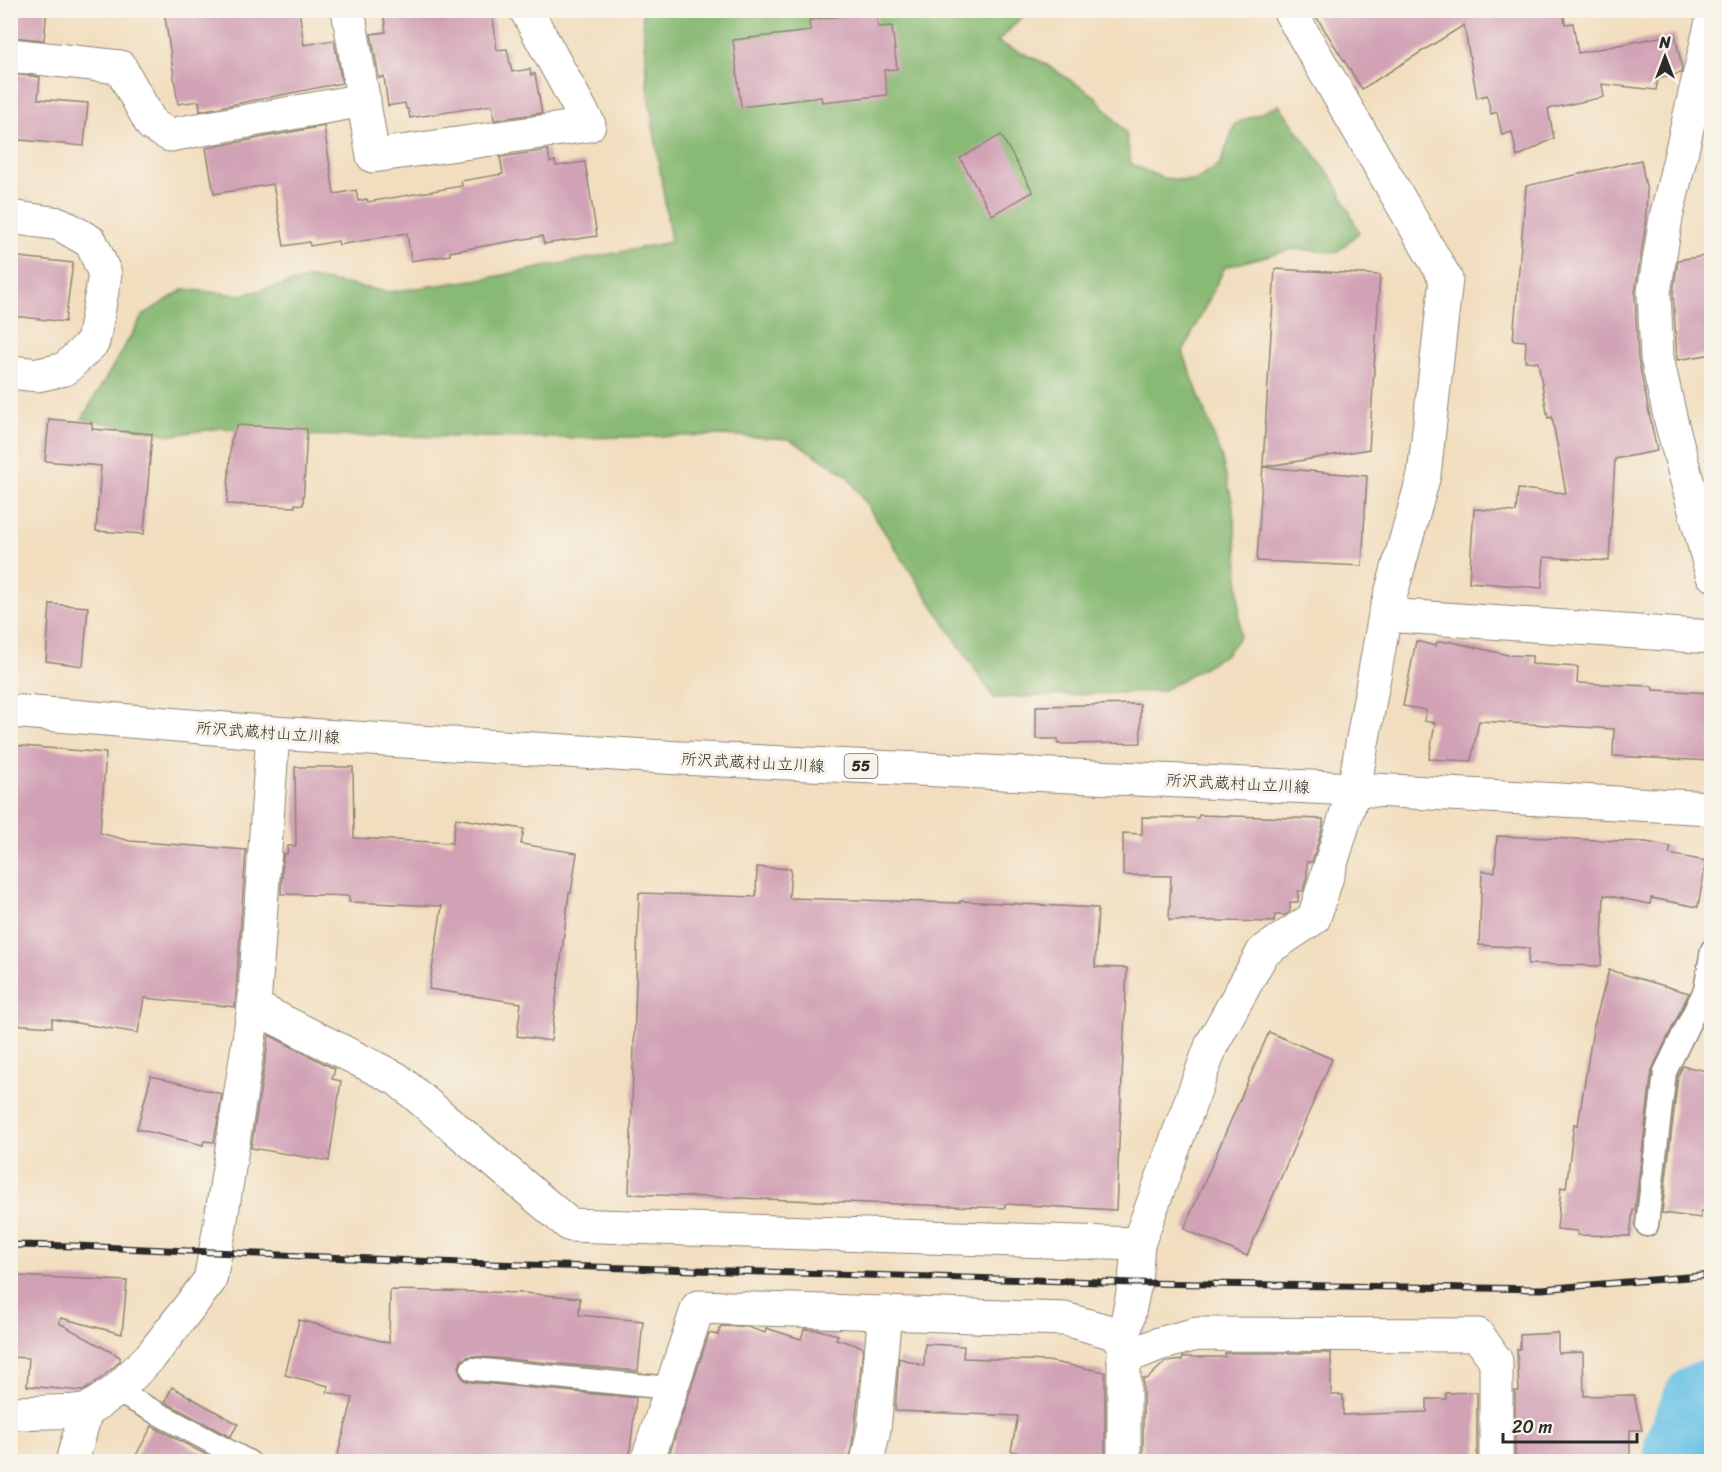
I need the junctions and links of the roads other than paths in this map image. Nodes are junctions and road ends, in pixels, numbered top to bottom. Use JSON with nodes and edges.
{"nodes":[{"id":1,"x":348,"y":10,"type":"edge"},
{"id":2,"x":526,"y":10,"type":"edge"},
{"id":3,"x":1289,"y":10,"type":"edge"},
{"id":4,"x":1712,"y":21,"type":"edge"},
{"id":5,"x":10,"y":55,"type":"edge"},
{"id":6,"x":364,"y":100,"type":"junction"},
{"id":7,"x":10,"y":217,"type":"edge"},
{"id":8,"x":10,"y":372,"type":"edge"},
{"id":9,"x":1712,"y":574,"type":"edge"},
{"id":10,"x":1385,"y":615,"type":"junction"},
{"id":11,"x":1712,"y":637,"type":"edge"},
{"id":12,"x":10,"y":711,"type":"edge"},
{"id":13,"x":273,"y":733,"type":"junction"},
{"id":14,"x":1354,"y":789,"type":"junction"},
{"id":15,"x":1712,"y":808,"type":"edge"},
{"id":16,"x":1712,"y":950,"type":"edge"},
{"id":17,"x":254,"y":1006,"type":"junction"},
{"id":18,"x":1647,"y":1225,"type":"dead end"},
{"id":19,"x":1138,"y":1244,"type":"junction"},
{"id":20,"x":885,"y":1312,"type":"junction"},
{"id":21,"x":1124,"y":1347,"type":"junction"},
{"id":22,"x":472,"y":1369,"type":"dead end"},
{"id":23,"x":670,"y":1388,"type":"junction"},
{"id":24,"x":116,"y":1391,"type":"junction"},
{"id":25,"x":86,"y":1411,"type":"junction"},
{"id":26,"x":10,"y":1413,"type":"edge"},
{"id":27,"x":72,"y":1461,"type":"edge"},
{"id":28,"x":249,"y":1461,"type":"edge"},
{"id":29,"x":647,"y":1461,"type":"edge"},
{"id":30,"x":867,"y":1461,"type":"edge"},
{"id":31,"x":1124,"y":1461,"type":"edge"},
{"id":32,"x":1496,"y":1461,"type":"edge"}],
"edges":[{"from":1,"to":6,"type":"street"},
{"from":2,"to":6,"type":"street"},
{"from":3,"to":10,"type":"street"},
{"from":4,"to":9,"type":"street"},
{"from":5,"to":6,"type":"street"},
{"from":7,"to":8,"type":"street"},
{"from":10,"to":11,"type":"street"},
{"from":10,"to":14,"type":"street"},
{"from":12,"to":13,"type":"street","name":"所沢武蔵村山立川線","number":"55"},
{"from":13,"to":14,"type":"street","name":"所沢武蔵村山立川線","number":"55"},
{"from":13,"to":17,"type":"street"},
{"from":14,"to":15,"type":"street","name":"所沢武蔵村山立川線","number":"55"},
{"from":14,"to":19,"type":"street"},
{"from":16,"to":18,"type":"lane"},
{"from":17,"to":19,"type":"street"},
{"from":17,"to":24,"type":"street"},
{"from":19,"to":21,"type":"street"},
{"from":20,"to":21,"type":"street"},
{"from":20,"to":23,"type":"street"},
{"from":20,"to":30,"type":"street"},
{"from":21,"to":31,"type":"street"},
{"from":21,"to":32,"type":"street"},
{"from":22,"to":23,"type":"lane"},
{"from":23,"to":29,"type":"street"},
{"from":24,"to":25,"type":"street"},
{"from":24,"to":28,"type":"lane"},
{"from":25,"to":26,"type":"street"},
{"from":25,"to":27,"type":"street"}]}
